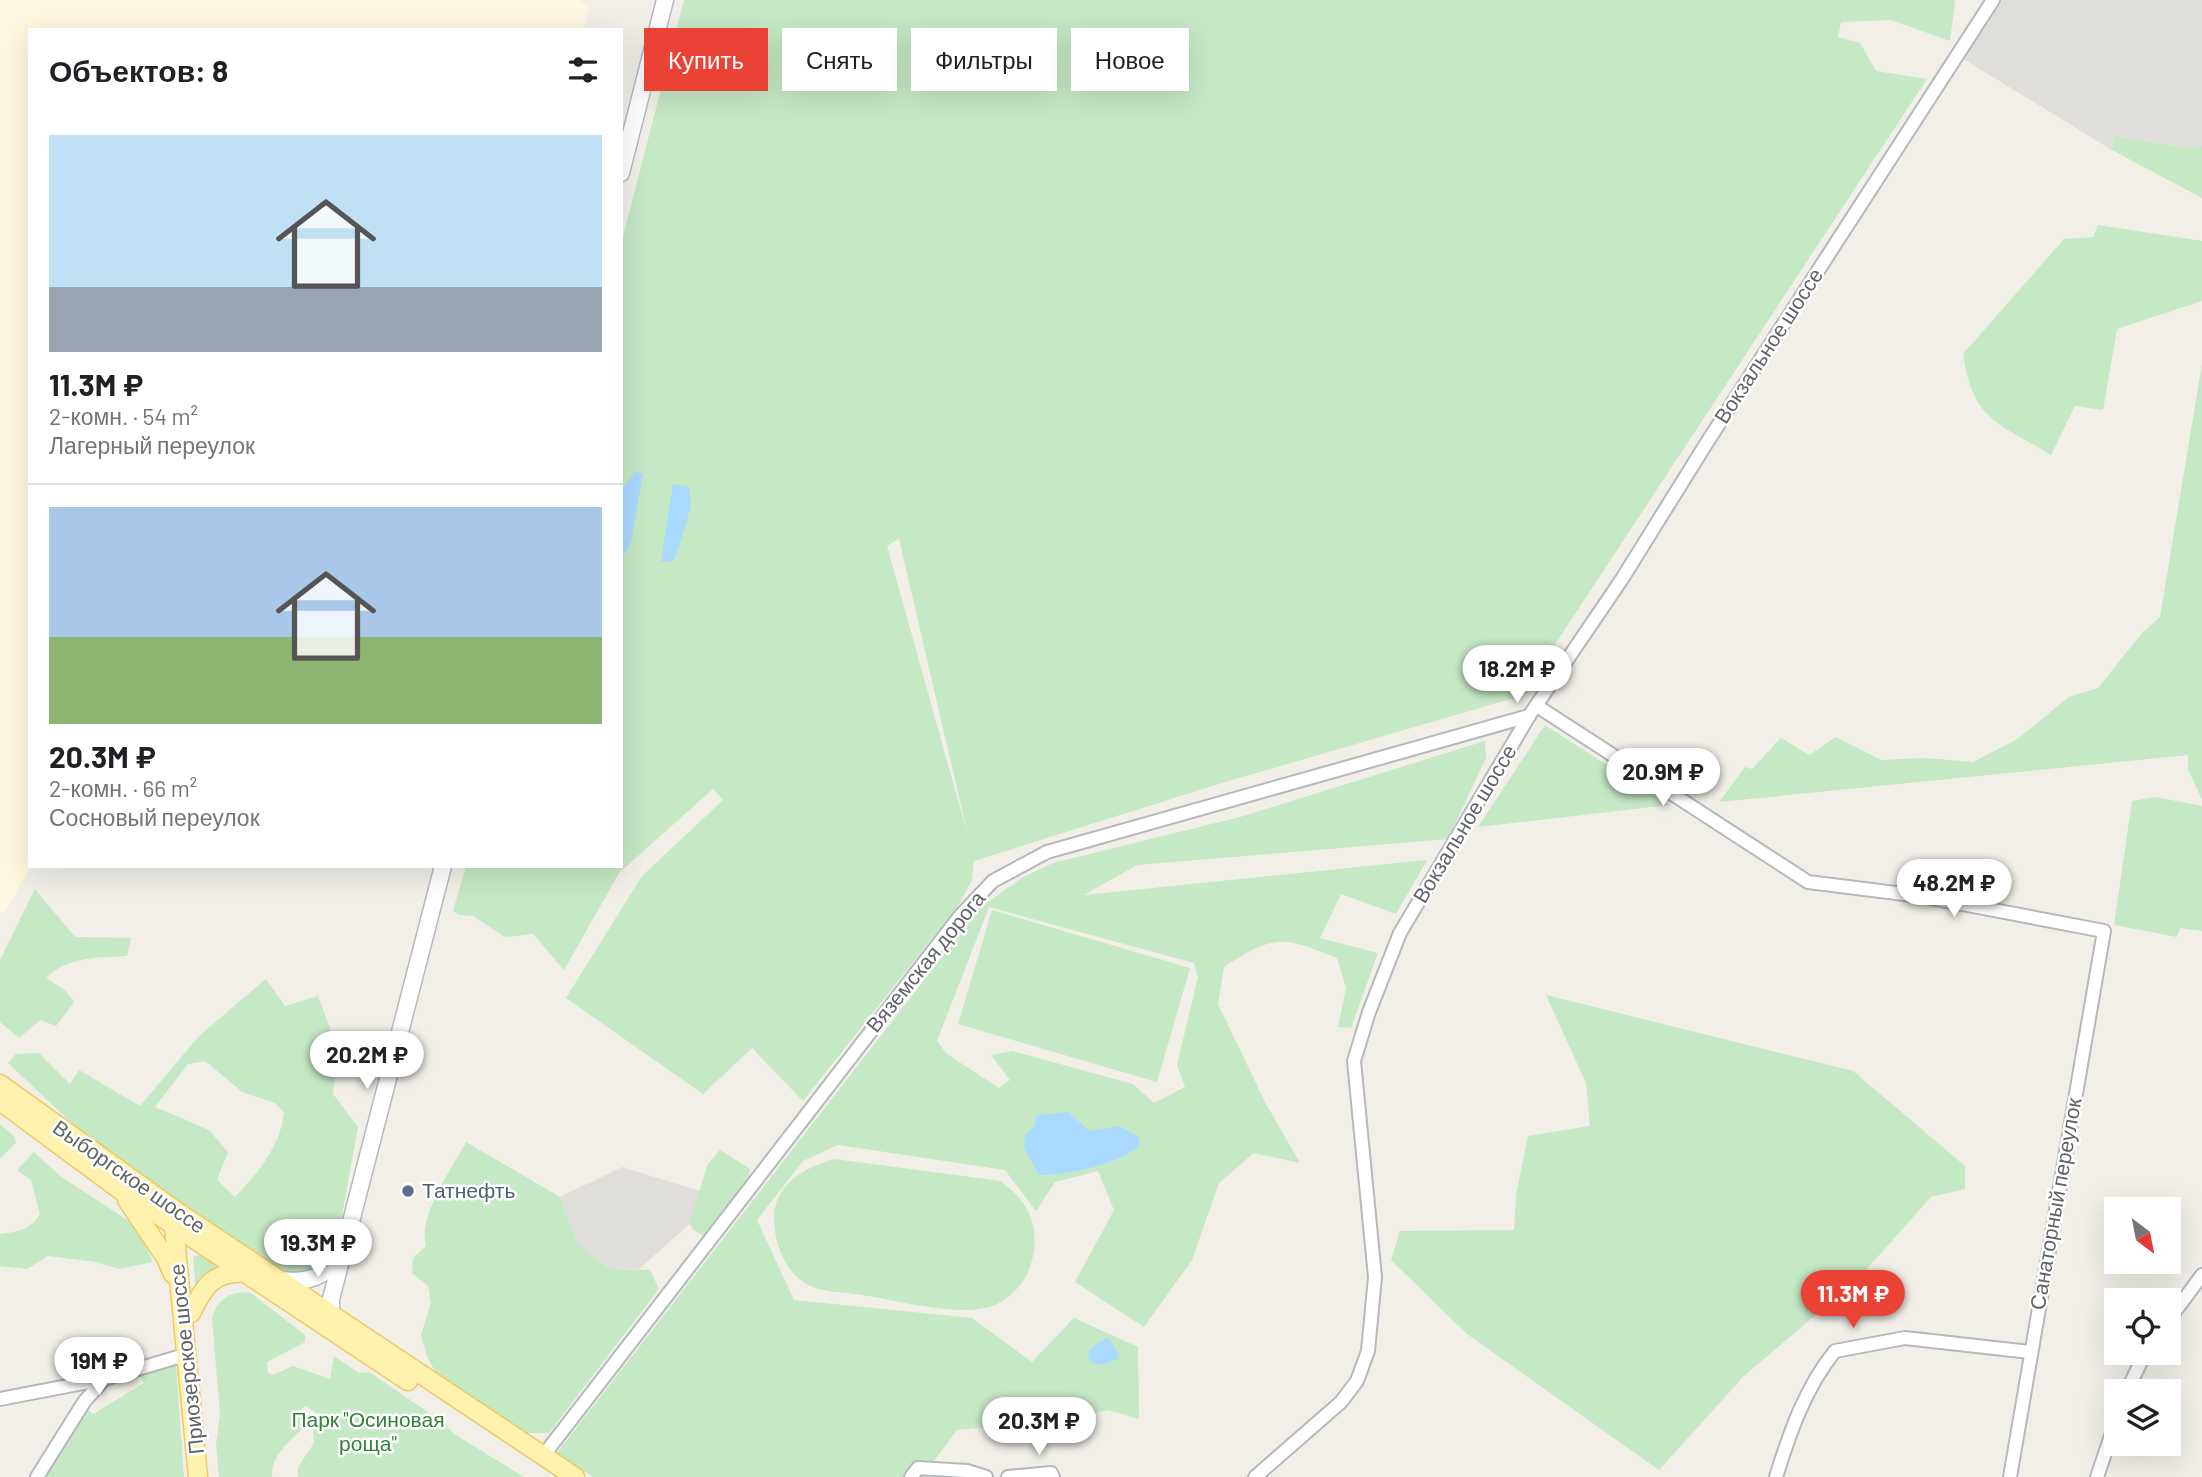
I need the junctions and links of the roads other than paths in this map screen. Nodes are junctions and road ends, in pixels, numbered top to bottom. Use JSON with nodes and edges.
{"nodes":[{"id":1,"x":665,"y":0,"type":"edge"},
{"id":2,"x":1993,"y":0,"type":"edge"},
{"id":3,"x":623,"y":165,"type":"edge"},
{"id":4,"x":1533,"y":711,"type":"junction"},
{"id":5,"x":442,"y":868,"type":"edge"},
{"id":6,"x":0,"y":1084,"type":"edge"},
{"id":7,"x":0,"y":1101,"type":"edge"},
{"id":8,"x":368,"y":1165,"type":"junction"},
{"id":9,"x":119,"y":1189,"type":"junction"},
{"id":10,"x":178,"y":1224,"type":"junction"},
{"id":11,"x":343,"y":1256,"type":"junction"},
{"id":12,"x":245,"y":1273,"type":"junction"},
{"id":13,"x":2202,"y":1275,"type":"edge"},
{"id":14,"x":282,"y":1280,"type":"junction"},
{"id":15,"x":181,"y":1290,"type":"junction"},
{"id":16,"x":2181,"y":1303,"type":"edge"},
{"id":17,"x":191,"y":1313,"type":"junction"},
{"id":18,"x":332,"y":1319,"type":"junction"},
{"id":19,"x":2030,"y":1352,"type":"junction"},
{"id":20,"x":188,"y":1354,"type":"junction"},
{"id":21,"x":104,"y":1380,"type":"junction"},
{"id":22,"x":0,"y":1398,"type":"edge"},
{"id":23,"x":543,"y":1456,"type":"junction"},
{"id":24,"x":2104,"y":1456,"type":"edge"},
{"id":25,"x":37,"y":1477,"type":"edge"},
{"id":26,"x":198,"y":1477,"type":"edge"},
{"id":27,"x":205,"y":1477,"type":"edge"},
{"id":28,"x":554,"y":1477,"type":"edge"},
{"id":29,"x":575,"y":1477,"type":"edge"},
{"id":30,"x":911,"y":1477,"type":"edge"},
{"id":31,"x":986,"y":1477,"type":"edge"},
{"id":32,"x":1008,"y":1477,"type":"edge"},
{"id":33,"x":1053,"y":1477,"type":"edge"},
{"id":34,"x":1255,"y":1477,"type":"edge"},
{"id":35,"x":1776,"y":1477,"type":"edge"},
{"id":36,"x":2010,"y":1477,"type":"edge"},
{"id":37,"x":2097,"y":1477,"type":"edge"}],
"edges":[{"from":1,"to":3,"type":"main road"},
{"from":2,"to":4,"type":"street","name":"Вокзальное шоссе"},
{"from":4,"to":19,"type":"street","name":"Санаторный переулок"},
{"from":4,"to":23,"type":"street","name":"Вяземская дорога"},
{"from":4,"to":34,"type":"street","name":"Вокзальное шоссе"},
{"from":5,"to":8,"type":"main road"},
{"from":6,"to":10,"type":"main road","name":"Выборгское шоссе"},
{"from":7,"to":9,"type":"main road","name":"Выборгское шоссе"},
{"from":8,"to":11,"type":"main road"},
{"from":8,"to":18,"type":"main road"},
{"from":9,"to":10,"type":"main road","name":"Выборгское шоссе"},
{"from":9,"to":15,"type":"main road"},
{"from":10,"to":12,"type":"main road","name":"Выборгское шоссе"},
{"from":10,"to":14,"type":"main road","name":"Выборгское шоссе"},
{"from":10,"to":15,"type":"main road","name":"Приозерское шоссе"},
{"from":10,"to":17,"type":"main road","name":"Приозерское шоссе"},
{"from":11,"to":14,"type":"main road"},
{"from":11,"to":18,"type":"main road"},
{"from":12,"to":17,"type":"main road"},
{"from":12,"to":18,"type":"main road","name":"Выборгское шоссе"},
{"from":13,"to":16,"type":"street"},
{"from":14,"to":18,"type":"main road","name":"Выборгское шоссе"},
{"from":15,"to":20,"type":"main road","name":"Приозерское шоссе"},
{"from":17,"to":27,"type":"main road","name":"Приозерское шоссе"},
{"from":18,"to":23,"type":"main road","name":"Выборгское шоссе"},
{"from":18,"to":28,"type":"main road","name":"Выборгское шоссе"},
{"from":19,"to":35,"type":"street"},
{"from":19,"to":36,"type":"street","name":"Санаторный переулок"},
{"from":20,"to":21,"type":"street"},
{"from":20,"to":26,"type":"main road","name":"Приозерское шоссе"},
{"from":21,"to":22,"type":"street"},
{"from":21,"to":25,"type":"street"},
{"from":23,"to":29,"type":"main road","name":"Выборгское шоссе"},
{"from":24,"to":37,"type":"street"},
{"from":30,"to":31,"type":"street"},
{"from":32,"to":33,"type":"street"}]}
